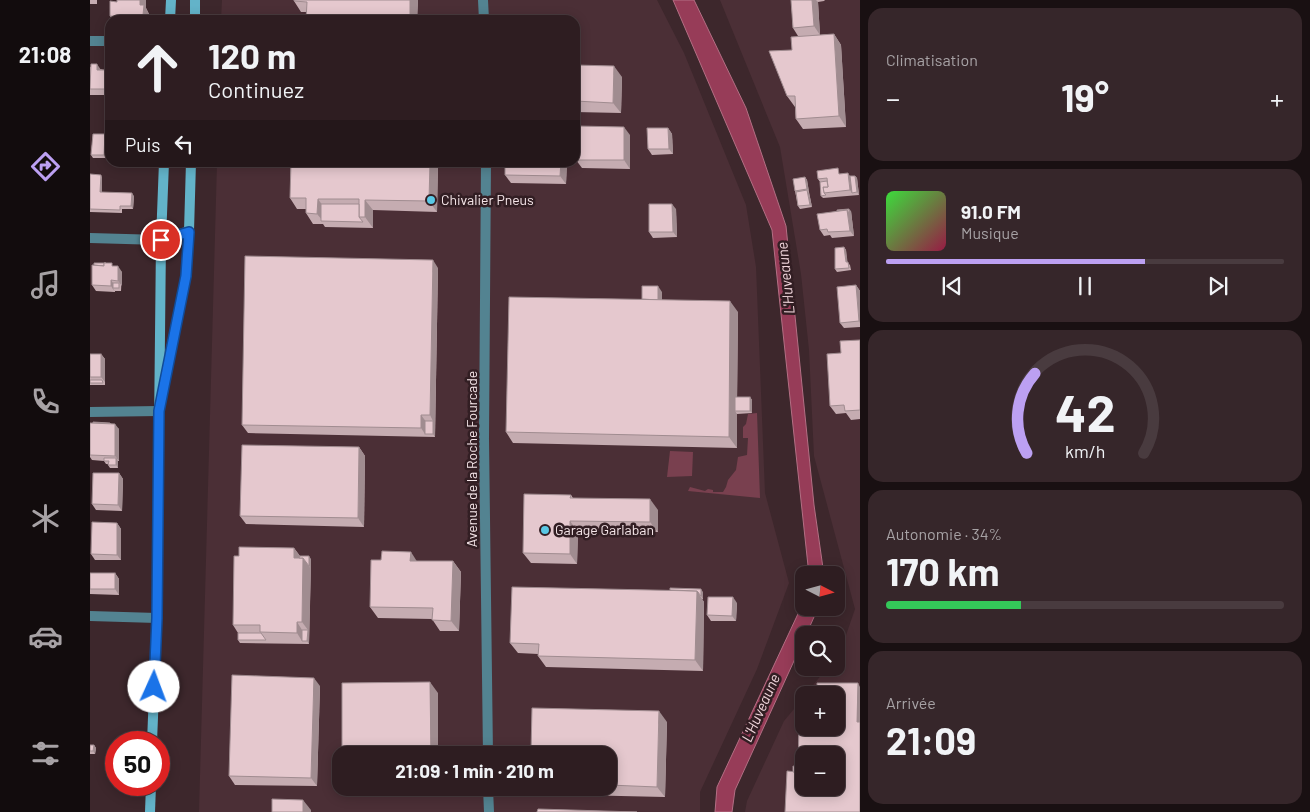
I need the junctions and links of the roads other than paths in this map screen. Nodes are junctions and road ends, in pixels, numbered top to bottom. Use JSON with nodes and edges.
{"nodes":[{"id":1,"x":170,"y":0,"type":"edge"},
{"id":2,"x":195,"y":0,"type":"edge"},
{"id":3,"x":483,"y":0,"type":"edge"},
{"id":4,"x":170,"y":15,"type":"edge"},
{"id":5,"x":195,"y":15,"type":"edge"},
{"id":6,"x":484,"y":15,"type":"edge"},
{"id":7,"x":90,"y":41,"type":"edge"},
{"id":8,"x":105,"y":41,"type":"edge"},
{"id":9,"x":164,"y":167,"type":"edge"},
{"id":10,"x":191,"y":167,"type":"edge"},
{"id":11,"x":486,"y":167,"type":"edge"},
{"id":12,"x":189,"y":232,"type":"junction"},
{"id":13,"x":90,"y":238,"type":"edge"},
{"id":14,"x":161,"y":240,"type":"junction"},
{"id":15,"x":159,"y":411,"type":"junction"},
{"id":16,"x":90,"y":412,"type":"edge"},
{"id":17,"x":90,"y":616,"type":"edge"},
{"id":18,"x":157,"y":618,"type":"junction"},
{"id":19,"x":152,"y":731,"type":"edge"},
{"id":20,"x":488,"y":746,"type":"edge"},
{"id":21,"x":151,"y":796,"type":"edge"},
{"id":22,"x":488,"y":796,"type":"edge"},
{"id":23,"x":150,"y":812,"type":"edge"},
{"id":24,"x":489,"y":812,"type":"edge"}],
"edges":[{"from":1,"to":4,"type":"main road"},
{"from":2,"to":5,"type":"main road"},
{"from":3,"to":6,"type":"street"},
{"from":7,"to":8,"type":"street"},
{"from":9,"to":14,"type":"main road"},
{"from":10,"to":12,"type":"main road"},
{"from":11,"to":20,"type":"street","name":"Avenue de la Roche Fourcade"},
{"from":12,"to":14,"type":"street"},
{"from":12,"to":15,"type":"main road"},
{"from":13,"to":14,"type":"street"},
{"from":14,"to":15,"type":"main road"},
{"from":15,"to":16,"type":"street"},
{"from":15,"to":18,"type":"main road"},
{"from":17,"to":18,"type":"street"},
{"from":18,"to":19,"type":"main road"},
{"from":21,"to":23,"type":"main road"},
{"from":22,"to":24,"type":"street"}]}
